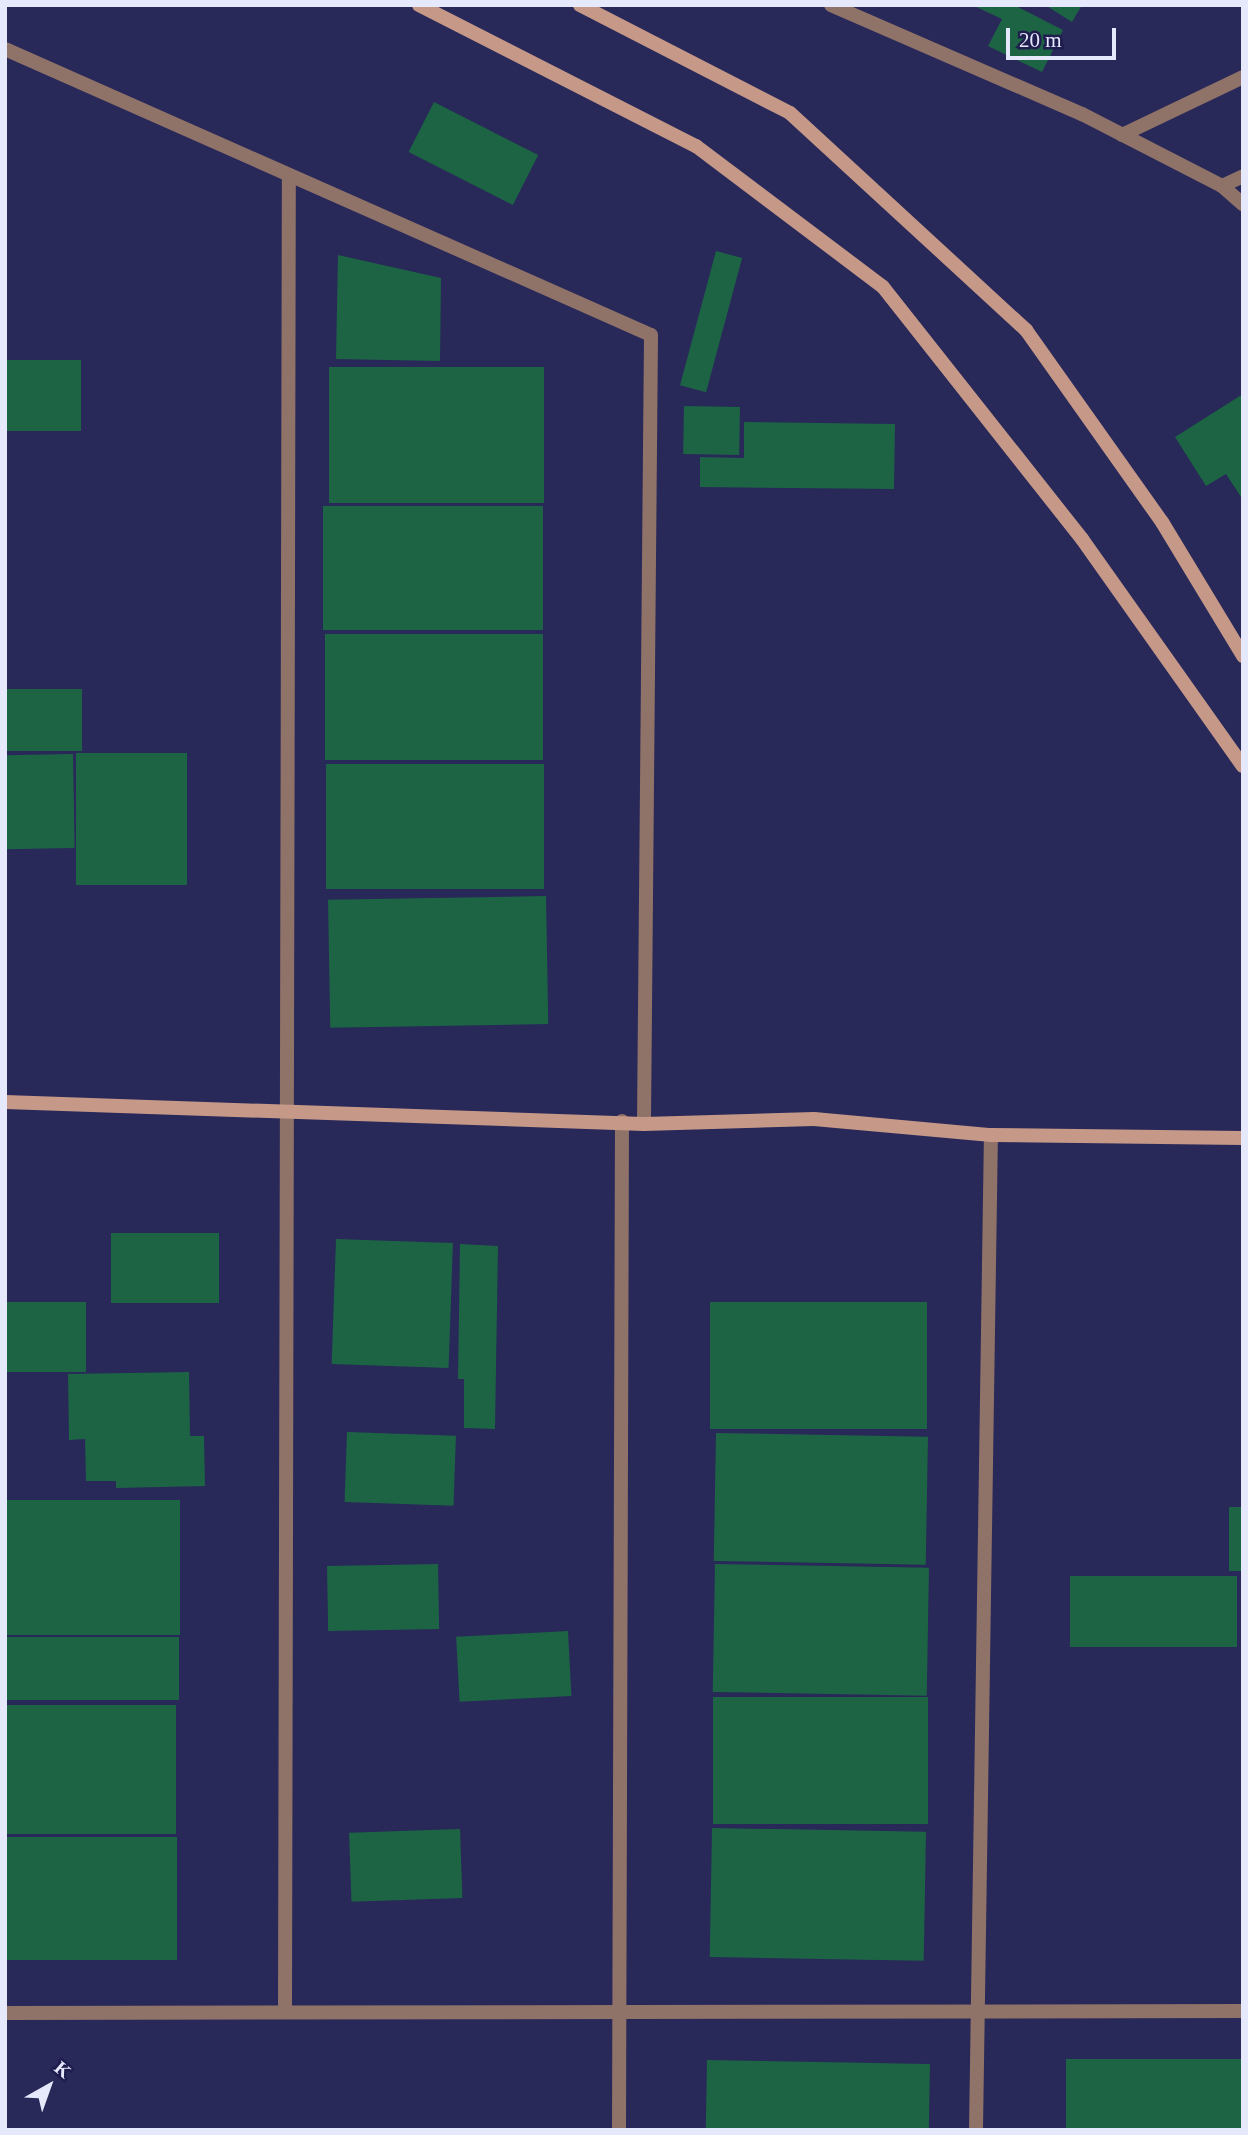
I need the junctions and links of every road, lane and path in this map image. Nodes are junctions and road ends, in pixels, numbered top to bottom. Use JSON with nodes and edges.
{"nodes":[{"id":1,"x":419,"y":5,"type":"edge"},
{"id":2,"x":580,"y":5,"type":"edge"},
{"id":3,"x":831,"y":5,"type":"edge"},
{"id":4,"x":5,"y":49,"type":"edge"},
{"id":5,"x":1243,"y":77,"type":"edge"},
{"id":6,"x":1122,"y":135,"type":"junction"},
{"id":7,"x":289,"y":175,"type":"junction"},
{"id":8,"x":1243,"y":176,"type":"edge"},
{"id":9,"x":1222,"y":186,"type":"junction"},
{"id":10,"x":1243,"y":204,"type":"edge"},
{"id":11,"x":1243,"y":656,"type":"edge"},
{"id":12,"x":1243,"y":766,"type":"edge"},
{"id":13,"x":5,"y":1101,"type":"edge"},
{"id":14,"x":286,"y":1112,"type":"junction"},
{"id":15,"x":622,"y":1121,"type":"junction"},
{"id":16,"x":644,"y":1124,"type":"junction"},
{"id":17,"x":991,"y":1135,"type":"junction"},
{"id":18,"x":1240,"y":1141,"type":"edge"},
{"id":19,"x":977,"y":2011,"type":"junction"},
{"id":20,"x":1243,"y":2011,"type":"edge"},
{"id":21,"x":285,"y":2012,"type":"junction"},
{"id":22,"x":617,"y":2012,"type":"junction"},
{"id":23,"x":5,"y":2013,"type":"edge"},
{"id":24,"x":619,"y":2130,"type":"edge"},
{"id":25,"x":976,"y":2130,"type":"edge"}],
"edges":[{"from":1,"to":12,"type":"main road"},
{"from":2,"to":11,"type":"main road"},
{"from":3,"to":6,"type":"street"},
{"from":4,"to":7,"type":"street"},
{"from":5,"to":6,"type":"street"},
{"from":6,"to":9,"type":"street"},
{"from":7,"to":14,"type":"street"},
{"from":7,"to":16,"type":"street"},
{"from":8,"to":9,"type":"street"},
{"from":9,"to":10,"type":"street"},
{"from":13,"to":14,"type":"main road"},
{"from":14,"to":15,"type":"main road"},
{"from":14,"to":21,"type":"street"},
{"from":15,"to":16,"type":"main road"},
{"from":15,"to":22,"type":"street"},
{"from":16,"to":17,"type":"main road"},
{"from":17,"to":18,"type":"main road"},
{"from":17,"to":19,"type":"street"},
{"from":19,"to":20,"type":"street"},
{"from":19,"to":22,"type":"street"},
{"from":19,"to":25,"type":"street"},
{"from":21,"to":22,"type":"street"},
{"from":21,"to":23,"type":"street"},
{"from":22,"to":24,"type":"street"}]}
